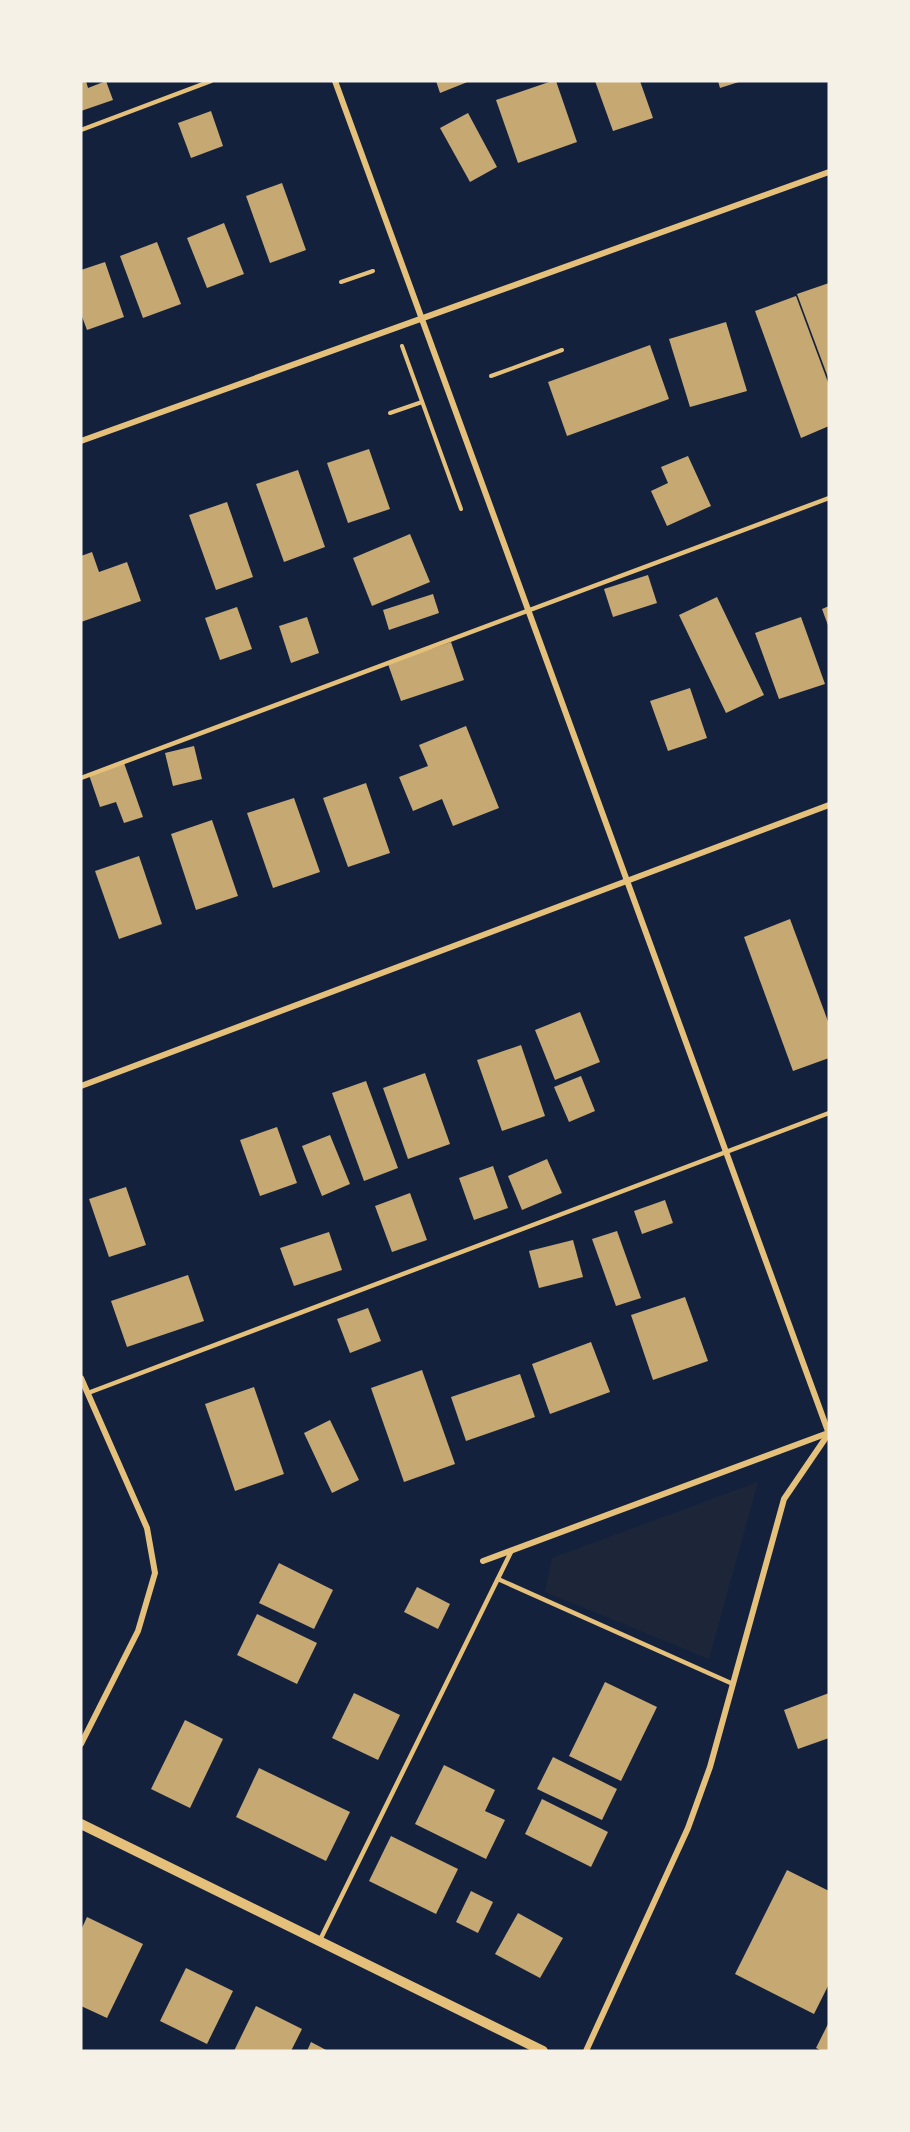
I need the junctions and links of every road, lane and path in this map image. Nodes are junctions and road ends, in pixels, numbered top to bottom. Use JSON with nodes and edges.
{"nodes":[{"id":1,"x":211,"y":81,"type":"edge"},
{"id":2,"x":335,"y":81,"type":"edge"},
{"id":3,"x":81,"y":130,"type":"edge"},
{"id":4,"x":829,"y":172,"type":"edge"},
{"id":5,"x":373,"y":271,"type":"dead end"},
{"id":6,"x":341,"y":282,"type":"dead end"},
{"id":7,"x":420,"y":320,"type":"junction"},
{"id":8,"x":395,"y":329,"type":"junction"},
{"id":9,"x":562,"y":350,"type":"dead end"},
{"id":10,"x":491,"y":376,"type":"dead end"},
{"id":11,"x":422,"y":402,"type":"junction"},
{"id":12,"x":390,"y":413,"type":"dead end"},
{"id":13,"x":81,"y":441,"type":"edge"},
{"id":14,"x":829,"y":498,"type":"edge"},
{"id":15,"x":461,"y":509,"type":"dead end"},
{"id":16,"x":529,"y":610,"type":"junction"},
{"id":17,"x":81,"y":778,"type":"edge"},
{"id":18,"x":829,"y":805,"type":"edge"},
{"id":19,"x":629,"y":880,"type":"junction"},
{"id":20,"x":81,"y":1086,"type":"edge"},
{"id":21,"x":829,"y":1113,"type":"edge"},
{"id":22,"x":727,"y":1151,"type":"junction"},
{"id":23,"x":81,"y":1378,"type":"edge"},
{"id":24,"x":88,"y":1393,"type":"junction"},
{"id":25,"x":829,"y":1433,"type":"edge"},
{"id":26,"x":512,"y":1550,"type":"junction"},
{"id":27,"x":483,"y":1561,"type":"dead end"},
{"id":28,"x":498,"y":1579,"type":"junction"},
{"id":29,"x":733,"y":1684,"type":"junction"},
{"id":30,"x":81,"y":1744,"type":"edge"},
{"id":31,"x":81,"y":1824,"type":"edge"},
{"id":32,"x":318,"y":1942,"type":"junction"},
{"id":33,"x":543,"y":2051,"type":"edge"},
{"id":34,"x":586,"y":2051,"type":"edge"}],
"edges":[{"from":1,"to":3,"type":"lane"},
{"from":2,"to":7,"type":"street"},
{"from":4,"to":7,"type":"street"},
{"from":5,"to":6,"type":"path"},
{"from":7,"to":8,"type":"street"},
{"from":7,"to":16,"type":"street"},
{"from":8,"to":11,"type":"path"},
{"from":8,"to":13,"type":"street"},
{"from":9,"to":10,"type":"path"},
{"from":11,"to":12,"type":"path"},
{"from":11,"to":15,"type":"path"},
{"from":14,"to":16,"type":"lane"},
{"from":16,"to":17,"type":"lane"},
{"from":16,"to":19,"type":"street"},
{"from":18,"to":19,"type":"street"},
{"from":19,"to":20,"type":"street"},
{"from":19,"to":22,"type":"street"},
{"from":21,"to":22,"type":"lane"},
{"from":22,"to":24,"type":"lane"},
{"from":22,"to":25,"type":"street"},
{"from":23,"to":24,"type":"street"},
{"from":24,"to":30,"type":"street"},
{"from":25,"to":26,"type":"street"},
{"from":25,"to":29,"type":"street"},
{"from":26,"to":27,"type":"street"},
{"from":26,"to":28,"type":"lane"},
{"from":28,"to":29,"type":"lane"},
{"from":28,"to":32,"type":"lane"},
{"from":29,"to":34,"type":"street"},
{"from":31,"to":32,"type":"street"},
{"from":32,"to":33,"type":"street"}]}
